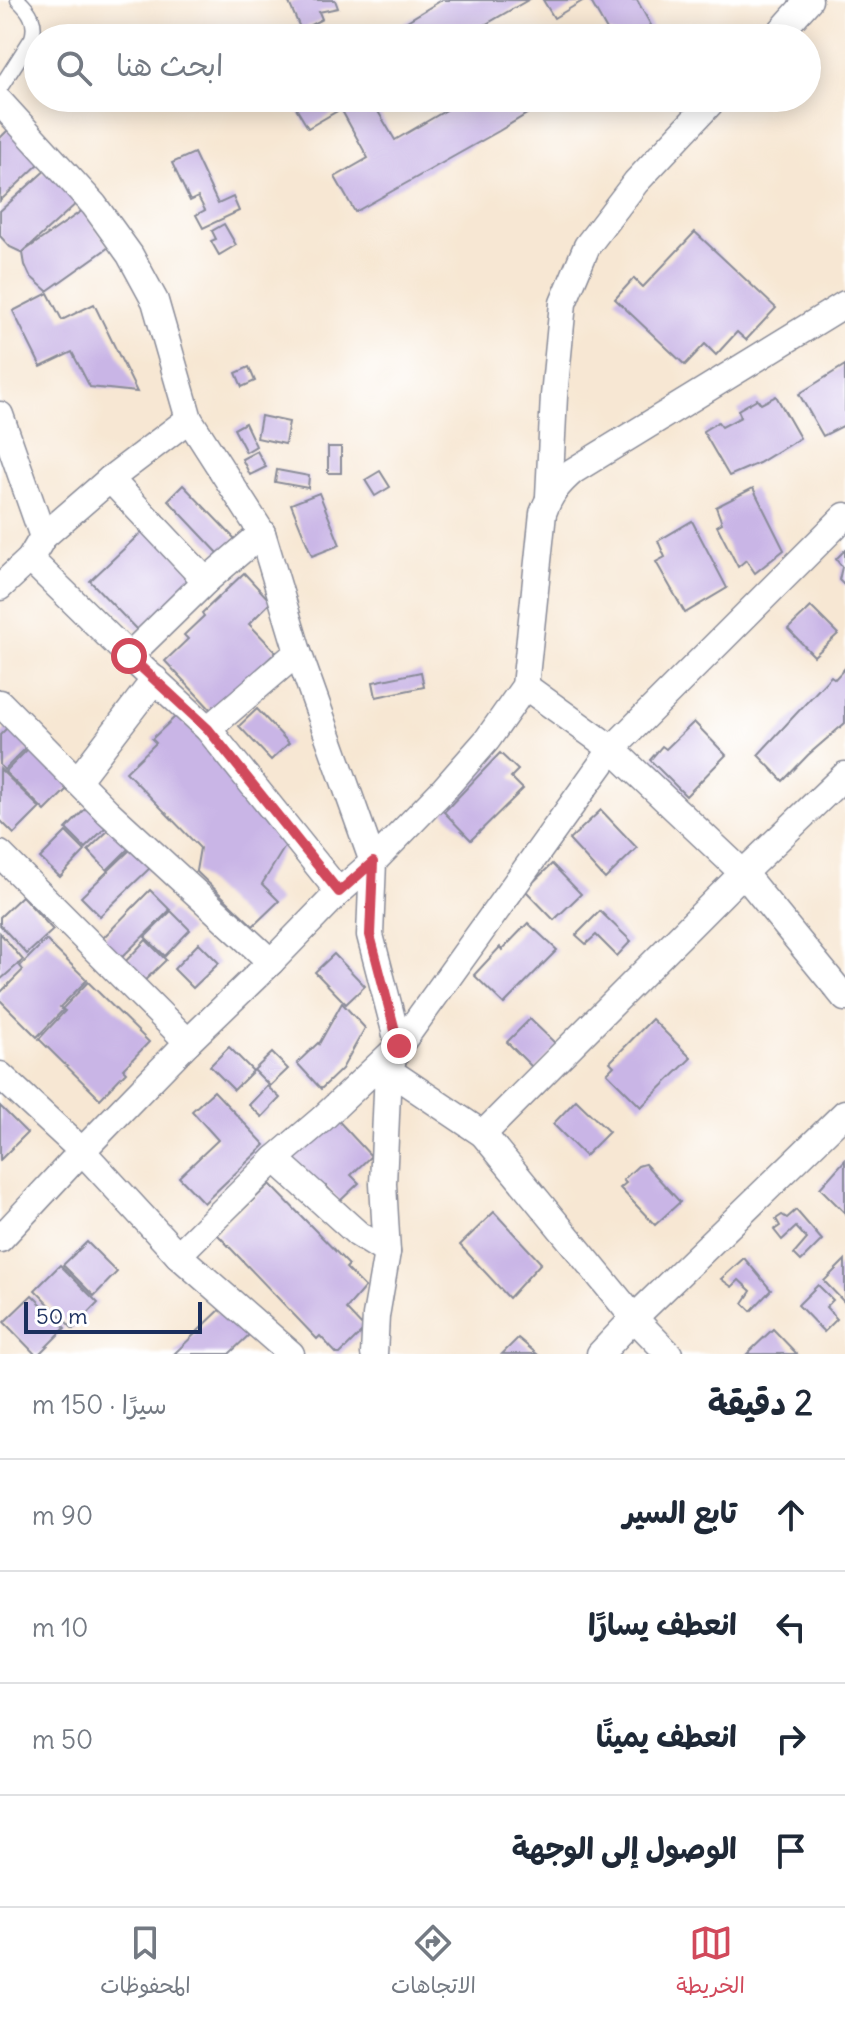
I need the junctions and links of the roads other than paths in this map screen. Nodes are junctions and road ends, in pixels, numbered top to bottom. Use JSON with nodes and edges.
{"nodes":[{"id":1,"x":18,"y":0,"type":"edge"},
{"id":2,"x":809,"y":0,"type":"edge"},
{"id":3,"x":34,"y":24,"type":"edge"},
{"id":4,"x":788,"y":24,"type":"edge"},
{"id":5,"x":24,"y":50,"type":"edge"},
{"id":6,"x":0,"y":88,"type":"edge"},
{"id":7,"x":0,"y":102,"type":"edge"},
{"id":8,"x":702,"y":112,"type":"edge"},
{"id":9,"x":845,"y":304,"type":"edge"},
{"id":10,"x":0,"y":415,"type":"edge"},
{"id":11,"x":189,"y":419,"type":"junction"},
{"id":12,"x":110,"y":479,"type":"junction"},
{"id":13,"x":549,"y":496,"type":"junction"},
{"id":14,"x":845,"y":516,"type":"edge"},
{"id":15,"x":262,"y":533,"type":"junction"},
{"id":16,"x":36,"y":548,"type":"junction"},
{"id":17,"x":206,"y":581,"type":"junction"},
{"id":18,"x":0,"y":587,"type":"edge"},
{"id":19,"x":298,"y":652,"type":"junction"},
{"id":20,"x":129,"y":656,"type":"junction"},
{"id":21,"x":155,"y":679,"type":"junction"},
{"id":22,"x":525,"y":686,"type":"junction"},
{"id":23,"x":0,"y":703,"type":"edge"},
{"id":24,"x":208,"y":729,"type":"junction"},
{"id":25,"x":612,"y":749,"type":"junction"},
{"id":26,"x":845,"y":775,"type":"edge"},
{"id":27,"x":77,"y":781,"type":"junction"},
{"id":28,"x":0,"y":854,"type":"edge"},
{"id":29,"x":373,"y":862,"type":"junction"},
{"id":30,"x":743,"y":873,"type":"junction"},
{"id":31,"x":339,"y":892,"type":"junction"},
{"id":32,"x":271,"y":962,"type":"junction"},
{"id":33,"x":845,"y":998,"type":"edge"},
{"id":34,"x":188,"y":1042,"type":"junction"},
{"id":35,"x":393,"y":1058,"type":"junction"},
{"id":36,"x":0,"y":1075,"type":"edge"},
{"id":37,"x":845,"y":1113,"type":"edge"},
{"id":38,"x":483,"y":1134,"type":"junction"},
{"id":39,"x":82,"y":1151,"type":"junction"},
{"id":40,"x":275,"y":1159,"type":"junction"},
{"id":41,"x":0,"y":1239,"type":"edge"},
{"id":42,"x":387,"y":1252,"type":"junction"},
{"id":43,"x":178,"y":1255,"type":"junction"},
{"id":44,"x":634,"y":1318,"type":"junction"},
{"id":45,"x":291,"y":1354,"type":"edge"},
{"id":46,"x":374,"y":1354,"type":"edge"},
{"id":47,"x":600,"y":1354,"type":"edge"},
{"id":48,"x":669,"y":1354,"type":"edge"}],
"edges":[{"from":1,"to":3,"type":"lane"},
{"from":2,"to":4,"type":"street"},
{"from":5,"to":6,"type":"lane"},
{"from":7,"to":11,"type":"street"},
{"from":8,"to":13,"type":"street"},
{"from":9,"to":13,"type":"street"},
{"from":10,"to":16,"type":"street"},
{"from":11,"to":12,"type":"street"},
{"from":11,"to":15,"type":"street"},
{"from":12,"to":16,"type":"street"},
{"from":12,"to":17,"type":"street"},
{"from":13,"to":22,"type":"street"},
{"from":14,"to":25,"type":"street"},
{"from":15,"to":17,"type":"street"},
{"from":15,"to":19,"type":"street"},
{"from":16,"to":18,"type":"street"},
{"from":16,"to":20,"type":"street"},
{"from":17,"to":20,"type":"street"},
{"from":19,"to":24,"type":"street"},
{"from":19,"to":29,"type":"street"},
{"from":20,"to":21,"type":"street"},
{"from":21,"to":24,"type":"street"},
{"from":21,"to":27,"type":"street"},
{"from":22,"to":25,"type":"street"},
{"from":22,"to":29,"type":"street"},
{"from":23,"to":27,"type":"street"},
{"from":24,"to":31,"type":"street"},
{"from":25,"to":30,"type":"street"},
{"from":25,"to":35,"type":"street"},
{"from":26,"to":30,"type":"street"},
{"from":27,"to":32,"type":"street"},
{"from":28,"to":34,"type":"street"},
{"from":29,"to":31,"type":"street"},
{"from":29,"to":35,"type":"street"},
{"from":30,"to":33,"type":"street"},
{"from":30,"to":38,"type":"street"},
{"from":31,"to":32,"type":"street"},
{"from":32,"to":34,"type":"street"},
{"from":34,"to":39,"type":"street"},
{"from":35,"to":38,"type":"street"},
{"from":35,"to":40,"type":"street"},
{"from":35,"to":42,"type":"street"},
{"from":36,"to":39,"type":"street"},
{"from":37,"to":44,"type":"street"},
{"from":38,"to":44,"type":"street"},
{"from":39,"to":41,"type":"street"},
{"from":39,"to":43,"type":"street"},
{"from":40,"to":42,"type":"street"},
{"from":40,"to":43,"type":"street"},
{"from":42,"to":46,"type":"street"},
{"from":43,"to":45,"type":"street"},
{"from":44,"to":47,"type":"street"},
{"from":44,"to":48,"type":"street"}]}
